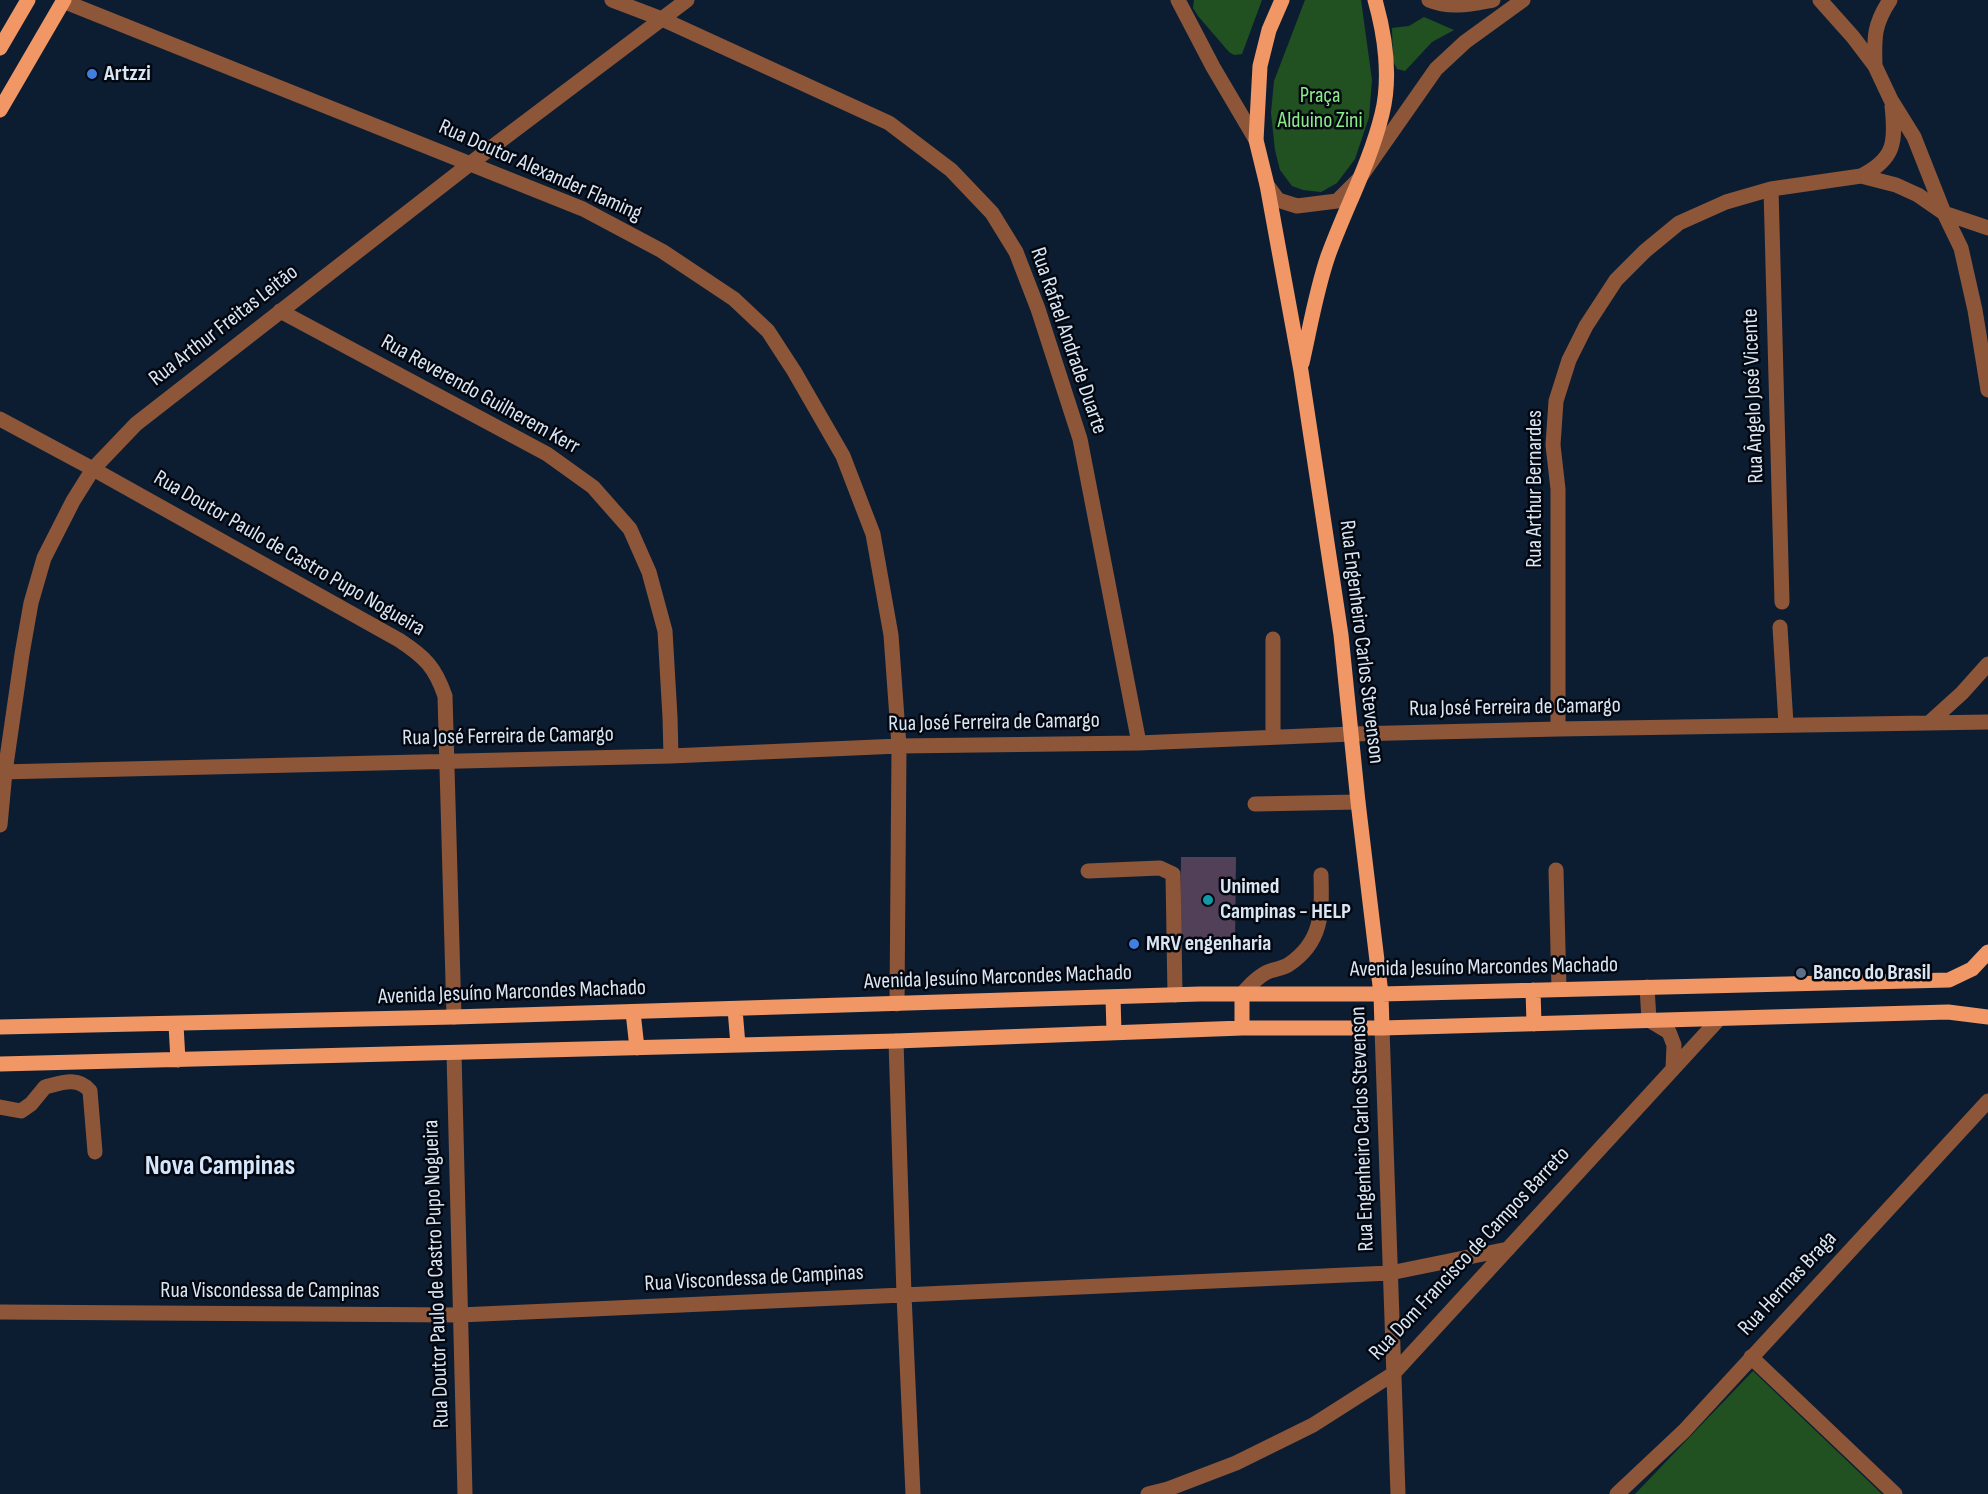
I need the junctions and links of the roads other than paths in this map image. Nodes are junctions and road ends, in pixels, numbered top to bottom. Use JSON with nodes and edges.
{"nodes":[{"id":1,"x":28,"y":0,"type":"edge"},
{"id":2,"x":63,"y":0,"type":"edge"},
{"id":3,"x":612,"y":0,"type":"edge"},
{"id":4,"x":687,"y":0,"type":"edge"},
{"id":5,"x":1178,"y":0,"type":"edge"},
{"id":6,"x":1282,"y":0,"type":"edge"},
{"id":7,"x":1375,"y":0,"type":"edge"},
{"id":8,"x":1429,"y":0,"type":"edge"},
{"id":9,"x":1493,"y":0,"type":"edge"},
{"id":10,"x":1523,"y":0,"type":"edge"},
{"id":11,"x":1820,"y":0,"type":"edge"},
{"id":12,"x":1890,"y":0,"type":"edge"},
{"id":13,"x":662,"y":19,"type":"junction"},
{"id":14,"x":0,"y":48,"type":"edge"},
{"id":15,"x":1875,"y":66,"type":"junction"},
{"id":16,"x":1892,"y":100,"type":"junction"},
{"id":17,"x":0,"y":110,"type":"edge"},
{"id":18,"x":1257,"y":140,"type":"junction"},
{"id":19,"x":471,"y":163,"type":"junction"},
{"id":20,"x":1861,"y":176,"type":"junction"},
{"id":21,"x":1359,"y":179,"type":"junction"},
{"id":22,"x":1267,"y":185,"type":"junction"},
{"id":23,"x":1771,"y":189,"type":"junction"},
{"id":24,"x":1944,"y":213,"type":"junction"},
{"id":25,"x":1988,"y":228,"type":"edge"},
{"id":26,"x":280,"y":311,"type":"junction"},
{"id":27,"x":1301,"y":371,"type":"junction"},
{"id":28,"x":1988,"y":390,"type":"edge"},
{"id":29,"x":0,"y":419,"type":"edge"},
{"id":30,"x":93,"y":468,"type":"junction"},
{"id":31,"x":1782,"y":602,"type":"dead end"},
{"id":32,"x":1780,"y":627,"type":"dead end"},
{"id":33,"x":1274,"y":639,"type":"dead end"},
{"id":34,"x":1988,"y":664,"type":"edge"},
{"id":35,"x":1930,"y":722,"type":"junction"},
{"id":36,"x":1988,"y":722,"type":"edge"},
{"id":37,"x":1786,"y":724,"type":"junction"},
{"id":38,"x":1558,"y":729,"type":"junction"},
{"id":39,"x":1352,"y":734,"type":"junction"},
{"id":40,"x":1273,"y":737,"type":"junction"},
{"id":41,"x":1139,"y":743,"type":"junction"},
{"id":42,"x":898,"y":746,"type":"junction"},
{"id":43,"x":671,"y":756,"type":"junction"},
{"id":44,"x":446,"y":761,"type":"junction"},
{"id":45,"x":3,"y":772,"type":"edge"},
{"id":46,"x":1358,"y":802,"type":"junction"},
{"id":47,"x":1255,"y":804,"type":"dead end"},
{"id":48,"x":0,"y":825,"type":"edge"},
{"id":49,"x":1556,"y":870,"type":"dead end"},
{"id":50,"x":1088,"y":871,"type":"dead end"},
{"id":51,"x":1321,"y":875,"type":"dead end"},
{"id":52,"x":1988,"y":952,"type":"edge"},
{"id":53,"x":1647,"y":987,"type":"junction"},
{"id":54,"x":1559,"y":989,"type":"junction"},
{"id":55,"x":1533,"y":990,"type":"junction"},
{"id":56,"x":1242,"y":994,"type":"junction"},
{"id":57,"x":1381,"y":994,"type":"junction"},
{"id":58,"x":1175,"y":995,"type":"junction"},
{"id":59,"x":1113,"y":997,"type":"junction"},
{"id":60,"x":897,"y":1004,"type":"junction"},
{"id":61,"x":735,"y":1009,"type":"junction"},
{"id":62,"x":633,"y":1012,"type":"junction"},
{"id":63,"x":454,"y":1017,"type":"junction"},
{"id":64,"x":1988,"y":1017,"type":"edge"},
{"id":65,"x":1719,"y":1018,"type":"junction"},
{"id":66,"x":1649,"y":1020,"type":"junction"},
{"id":67,"x":1534,"y":1024,"type":"junction"},
{"id":68,"x":176,"y":1025,"type":"junction"},
{"id":69,"x":0,"y":1027,"type":"edge"},
{"id":70,"x":1242,"y":1028,"type":"junction"},
{"id":71,"x":1382,"y":1028,"type":"junction"},
{"id":72,"x":1114,"y":1033,"type":"junction"},
{"id":73,"x":896,"y":1041,"type":"junction"},
{"id":74,"x":738,"y":1045,"type":"junction"},
{"id":75,"x":637,"y":1048,"type":"junction"},
{"id":76,"x":454,"y":1053,"type":"junction"},
{"id":77,"x":178,"y":1060,"type":"junction"},
{"id":78,"x":0,"y":1064,"type":"edge"},
{"id":79,"x":1673,"y":1069,"type":"junction"},
{"id":80,"x":1988,"y":1101,"type":"edge"},
{"id":81,"x":0,"y":1107,"type":"edge"},
{"id":82,"x":95,"y":1152,"type":"dead end"},
{"id":83,"x":1508,"y":1249,"type":"junction"},
{"id":84,"x":1390,"y":1273,"type":"junction"},
{"id":85,"x":904,"y":1295,"type":"junction"},
{"id":86,"x":0,"y":1312,"type":"edge"},
{"id":87,"x":460,"y":1315,"type":"junction"},
{"id":88,"x":1751,"y":1357,"type":"junction"},
{"id":89,"x":1394,"y":1374,"type":"junction"},
{"id":90,"x":465,"y":1494,"type":"edge"},
{"id":91,"x":913,"y":1494,"type":"edge"},
{"id":92,"x":1148,"y":1494,"type":"edge"},
{"id":93,"x":1398,"y":1494,"type":"edge"},
{"id":94,"x":1617,"y":1494,"type":"edge"},
{"id":95,"x":1894,"y":1494,"type":"edge"}],
"edges":[{"from":1,"to":14,"type":"main road"},
{"from":2,"to":17,"type":"main road"},
{"from":2,"to":19,"type":"street","name":"Rua Doutor Alexander Flaming"},
{"from":3,"to":13,"type":"street","name":"Rua Rafael Andrade Duarte"},
{"from":4,"to":13,"type":"street","name":"Rua Arthur Freitas Leitão"},
{"from":5,"to":18,"type":"street"},
{"from":6,"to":18,"type":"main road","name":"Rua Engenheiro Carlos Stevenson"},
{"from":7,"to":21,"type":"main road","name":"Rua Engenheiro Carlos Stevenson"},
{"from":8,"to":9,"type":"street"},
{"from":10,"to":21,"type":"street"},
{"from":11,"to":15,"type":"street"},
{"from":12,"to":15,"type":"street"},
{"from":13,"to":19,"type":"street","name":"Rua Arthur Freitas Leitão"},
{"from":13,"to":41,"type":"street","name":"Rua Rafael Andrade Duarte"},
{"from":15,"to":16,"type":"street"},
{"from":16,"to":20,"type":"street"},
{"from":16,"to":24,"type":"street"},
{"from":18,"to":22,"type":"main road","name":"Rua Engenheiro Carlos Stevenson"},
{"from":19,"to":26,"type":"street","name":"Rua Arthur Freitas Leitão"},
{"from":19,"to":42,"type":"street","name":"Rua Doutor Alexander Flaming"},
{"from":20,"to":23,"type":"street","name":"Rua Arthur Bernardes"},
{"from":20,"to":24,"type":"street","name":"Rua Arthur Bernardes"},
{"from":21,"to":22,"type":"street"},
{"from":21,"to":27,"type":"main road","name":"Rua Engenheiro Carlos Stevenson"},
{"from":22,"to":27,"type":"main road","name":"Rua Engenheiro Carlos Stevenson"},
{"from":23,"to":31,"type":"street","name":"Rua Ângelo José Vicente"},
{"from":23,"to":38,"type":"street","name":"Rua Arthur Bernardes"},
{"from":24,"to":25,"type":"street","name":"Rua Arthur Bernardes"},
{"from":24,"to":28,"type":"street"},
{"from":26,"to":30,"type":"street","name":"Rua Arthur Freitas Leitão"},
{"from":26,"to":43,"type":"street","name":"Rua Reverendo Guilherem Kerr"},
{"from":27,"to":39,"type":"main road","name":"Rua Engenheiro Carlos Stevenson"},
{"from":29,"to":30,"type":"street","name":"Rua Doutor Paulo de Castro Pupo Nogueira"},
{"from":30,"to":44,"type":"street","name":"Rua Doutor Paulo de Castro Pupo Nogueira"},
{"from":30,"to":45,"type":"street","name":"Rua Arthur Freitas Leitão"},
{"from":32,"to":37,"type":"street"},
{"from":33,"to":40,"type":"street"},
{"from":34,"to":35,"type":"street"},
{"from":35,"to":36,"type":"street","name":"Rua José Ferreira de Camargo"},
{"from":35,"to":37,"type":"street","name":"Rua José Ferreira de Camargo"},
{"from":37,"to":38,"type":"street","name":"Rua José Ferreira de Camargo"},
{"from":38,"to":39,"type":"street","name":"Rua José Ferreira de Camargo"},
{"from":39,"to":40,"type":"street","name":"Rua José Ferreira de Camargo"},
{"from":39,"to":46,"type":"main road","name":"Rua Engenheiro Carlos Stevenson"},
{"from":40,"to":41,"type":"street","name":"Rua José Ferreira de Camargo"},
{"from":41,"to":42,"type":"street","name":"Rua José Ferreira de Camargo"},
{"from":42,"to":43,"type":"street","name":"Rua José Ferreira de Camargo"},
{"from":42,"to":60,"type":"street","name":"Rua Doutor Alexander Flaming"},
{"from":43,"to":44,"type":"street","name":"Rua José Ferreira de Camargo"},
{"from":44,"to":45,"type":"street","name":"Rua José Ferreira de Camargo"},
{"from":44,"to":63,"type":"street","name":"Rua Doutor Paulo de Castro Pupo Nogueira"},
{"from":45,"to":48,"type":"street","name":"Rua Arthur Freitas Leitão"},
{"from":46,"to":47,"type":"street"},
{"from":46,"to":57,"type":"main road","name":"Rua Engenheiro Carlos Stevenson"},
{"from":49,"to":54,"type":"street"},
{"from":50,"to":58,"type":"street"},
{"from":51,"to":56,"type":"street"},
{"from":52,"to":53,"type":"main road","name":"Avenida Jesuíno Marcondes Machado"},
{"from":53,"to":54,"type":"main road","name":"Avenida Jesuíno Marcondes Machado"},
{"from":53,"to":66,"type":"street"},
{"from":54,"to":55,"type":"main road","name":"Avenida Jesuíno Marcondes Machado"},
{"from":55,"to":57,"type":"main road","name":"Avenida Jesuíno Marcondes Machado"},
{"from":55,"to":67,"type":"main road"},
{"from":56,"to":57,"type":"main road","name":"Avenida Jesuíno Marcondes Machado"},
{"from":56,"to":58,"type":"main road","name":"Avenida Jesuíno Marcondes Machado"},
{"from":56,"to":70,"type":"main road"},
{"from":57,"to":71,"type":"main road","name":"Rua Engenheiro Carlos Stevenson"},
{"from":58,"to":59,"type":"main road","name":"Avenida Jesuíno Marcondes Machado"},
{"from":59,"to":60,"type":"main road","name":"Avenida Jesuíno Marcondes Machado"},
{"from":59,"to":72,"type":"main road"},
{"from":60,"to":61,"type":"main road","name":"Avenida Jesuíno Marcondes Machado"},
{"from":61,"to":62,"type":"main road","name":"Avenida Jesuíno Marcondes Machado"},
{"from":61,"to":74,"type":"main road"},
{"from":62,"to":63,"type":"main road","name":"Avenida Jesuíno Marcondes Machado"},
{"from":62,"to":75,"type":"main road"},
{"from":63,"to":68,"type":"main road","name":"Avenida Jesuíno Marcondes Machado"},
{"from":64,"to":65,"type":"main road"},
{"from":65,"to":66,"type":"main road"},
{"from":65,"to":79,"type":"street","name":"Rua Dom Francisco de Campos Barreto"},
{"from":66,"to":67,"type":"main road"},
{"from":66,"to":79,"type":"street"},
{"from":67,"to":71,"type":"main road"},
{"from":68,"to":69,"type":"main road","name":"Avenida Jesuíno Marcondes Machado"},
{"from":68,"to":77,"type":"main road"},
{"from":70,"to":71,"type":"main road"},
{"from":70,"to":72,"type":"main road"},
{"from":71,"to":84,"type":"street","name":"Rua Engenheiro Carlos Stevenson"},
{"from":72,"to":73,"type":"main road"},
{"from":73,"to":74,"type":"main road"},
{"from":73,"to":85,"type":"street"},
{"from":74,"to":75,"type":"main road"},
{"from":75,"to":76,"type":"main road"},
{"from":76,"to":77,"type":"main road"},
{"from":76,"to":87,"type":"street","name":"Rua Doutor Paulo de Castro Pupo Nogueira"},
{"from":77,"to":78,"type":"main road"},
{"from":79,"to":83,"type":"street","name":"Rua Dom Francisco de Campos Barreto"},
{"from":80,"to":88,"type":"street","name":"Rua Hermas Braga"},
{"from":81,"to":82,"type":"street"},
{"from":83,"to":84,"type":"street","name":"Rua Viscondessa de Campinas"},
{"from":83,"to":89,"type":"street","name":"Rua Dom Francisco de Campos Barreto"},
{"from":84,"to":85,"type":"street","name":"Rua Viscondessa de Campinas"},
{"from":84,"to":89,"type":"street","name":"Rua Engenheiro Carlos Stevenson"},
{"from":85,"to":87,"type":"street","name":"Rua Viscondessa de Campinas"},
{"from":85,"to":91,"type":"street"},
{"from":86,"to":87,"type":"street","name":"Rua Viscondessa de Campinas"},
{"from":87,"to":90,"type":"street","name":"Rua Doutor Paulo de Castro Pupo Nogueira"},
{"from":88,"to":94,"type":"street","name":"Rua Hermas Braga"},
{"from":88,"to":95,"type":"street"},
{"from":89,"to":92,"type":"street","name":"Rua Dom Francisco de Campos Barreto"},
{"from":89,"to":93,"type":"street","name":"Rua Engenheiro Carlos Stevenson"}]}
